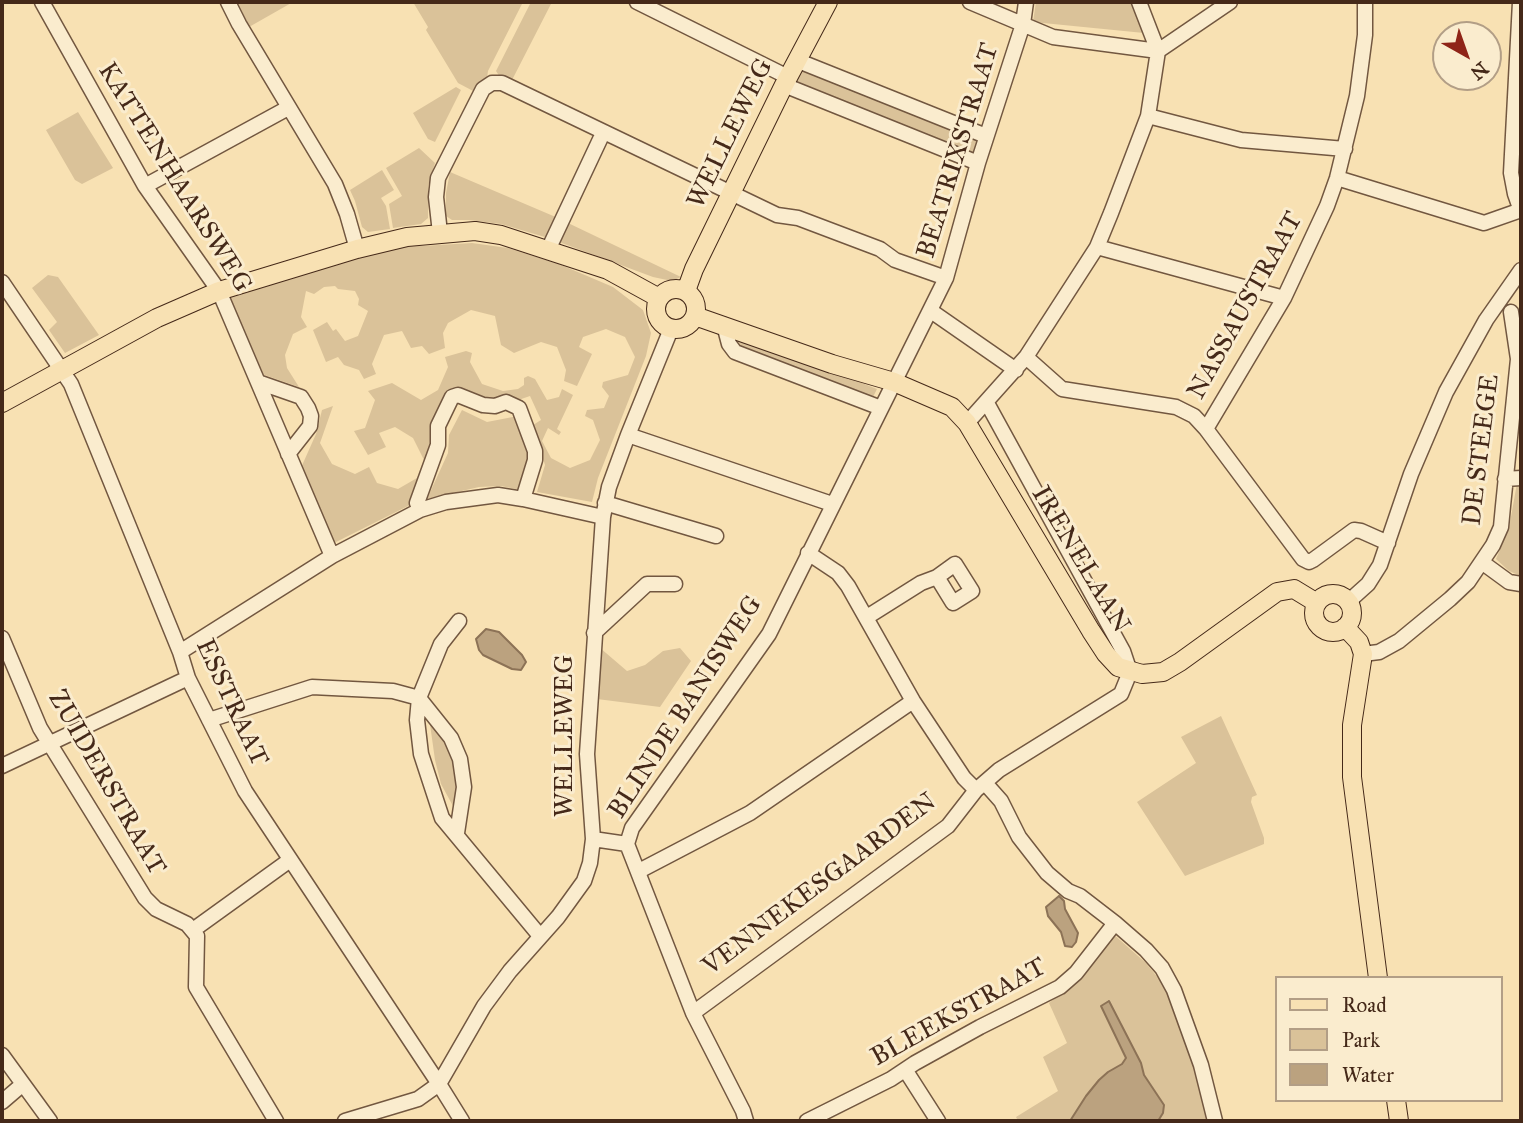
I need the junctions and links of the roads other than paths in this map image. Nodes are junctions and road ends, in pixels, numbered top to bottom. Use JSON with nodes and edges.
{"nodes":[{"id":1,"x":228,"y":2,"type":"edge"},
{"id":2,"x":637,"y":2,"type":"edge"},
{"id":3,"x":828,"y":2,"type":"edge"},
{"id":4,"x":970,"y":2,"type":"edge"},
{"id":5,"x":1026,"y":2,"type":"edge"},
{"id":6,"x":1139,"y":2,"type":"edge"},
{"id":7,"x":1230,"y":2,"type":"edge"},
{"id":8,"x":1365,"y":2,"type":"edge"},
{"id":9,"x":1520,"y":2,"type":"edge"},
{"id":10,"x":47,"y":3,"type":"edge"},
{"id":11,"x":1023,"y":24,"type":"junction"},
{"id":12,"x":1157,"y":51,"type":"junction"},
{"id":13,"x":796,"y":60,"type":"junction"},
{"id":14,"x":786,"y":81,"type":"junction"},
{"id":15,"x":288,"y":108,"type":"junction"},
{"id":16,"x":1148,"y":117,"type":"junction"},
{"id":17,"x":603,"y":133,"type":"junction"},
{"id":18,"x":986,"y":136,"type":"junction"},
{"id":19,"x":1345,"y":149,"type":"junction"},
{"id":20,"x":978,"y":163,"type":"junction"},
{"id":21,"x":1338,"y":178,"type":"junction"},
{"id":22,"x":145,"y":186,"type":"junction"},
{"id":23,"x":730,"y":194,"type":"junction"},
{"id":24,"x":1521,"y":210,"type":"edge"},
{"id":25,"x":440,"y":233,"type":"junction"},
{"id":26,"x":1097,"y":247,"type":"junction"},
{"id":27,"x":357,"y":248,"type":"junction"},
{"id":28,"x":548,"y":250,"type":"junction"},
{"id":29,"x":1521,"y":270,"type":"edge"},
{"id":30,"x":946,"y":278,"type":"junction"},
{"id":31,"x":2,"y":282,"type":"edge"},
{"id":32,"x":219,"y":291,"type":"junction"},
{"id":33,"x":686,"y":291,"type":"junction"},
{"id":34,"x":659,"y":298,"type":"junction"},
{"id":35,"x":1284,"y":298,"type":"junction"},
{"id":36,"x":1508,"y":304,"type":"junction"},
{"id":37,"x":931,"y":311,"type":"junction"},
{"id":38,"x":695,"y":316,"type":"junction"},
{"id":39,"x":724,"y":326,"type":"junction"},
{"id":40,"x":671,"y":329,"type":"junction"},
{"id":41,"x":1026,"y":357,"type":"junction"},
{"id":42,"x":63,"y":370,"type":"junction"},
{"id":43,"x":1016,"y":370,"type":"junction"},
{"id":44,"x":258,"y":382,"type":"junction"},
{"id":45,"x":894,"y":382,"type":"junction"},
{"id":46,"x":2,"y":403,"type":"edge"},
{"id":47,"x":987,"y":403,"type":"junction"},
{"id":48,"x":881,"y":408,"type":"junction"},
{"id":49,"x":967,"y":423,"type":"junction"},
{"id":50,"x":1206,"y":429,"type":"junction"},
{"id":51,"x":628,"y":435,"type":"junction"},
{"id":52,"x":288,"y":454,"type":"junction"},
{"id":53,"x":1521,"y":478,"type":"edge"},
{"id":54,"x":1505,"y":479,"type":"junction"},
{"id":55,"x":523,"y":499,"type":"junction"},
{"id":56,"x":832,"y":504,"type":"junction"},
{"id":57,"x":419,"y":510,"type":"junction"},
{"id":58,"x":604,"y":510,"type":"junction"},
{"id":59,"x":716,"y":536,"type":"dead end"},
{"id":60,"x":1388,"y":543,"type":"junction"},
{"id":61,"x":808,"y":553,"type":"junction"},
{"id":62,"x":332,"y":556,"type":"junction"},
{"id":63,"x":1483,"y":563,"type":"junction"},
{"id":64,"x":937,"y":576,"type":"dead end"},
{"id":65,"x":675,"y":584,"type":"dead end"},
{"id":66,"x":1521,"y":584,"type":"edge"},
{"id":67,"x":1348,"y":602,"type":"junction"},
{"id":68,"x":1317,"y":603,"type":"junction"},
{"id":69,"x":867,"y":617,"type":"junction"},
{"id":70,"x":459,"y":621,"type":"dead end"},
{"id":71,"x":1345,"y":627,"type":"junction"},
{"id":72,"x":594,"y":633,"type":"junction"},
{"id":73,"x":2,"y":638,"type":"edge"},
{"id":74,"x":180,"y":652,"type":"junction"},
{"id":75,"x":1363,"y":654,"type":"junction"},
{"id":76,"x":1130,"y":672,"type":"junction"},
{"id":77,"x":188,"y":678,"type":"junction"},
{"id":78,"x":419,"y":698,"type":"junction"},
{"id":79,"x":914,"y":701,"type":"junction"},
{"id":80,"x":209,"y":720,"type":"junction"},
{"id":81,"x":49,"y":742,"type":"junction"},
{"id":82,"x":2,"y":766,"type":"edge"},
{"id":83,"x":981,"y":787,"type":"junction"},
{"id":84,"x":457,"y":833,"type":"junction"},
{"id":85,"x":593,"y":839,"type":"junction"},
{"id":86,"x":627,"y":844,"type":"junction"},
{"id":87,"x":290,"y":860,"type":"junction"},
{"id":88,"x":639,"y":872,"type":"junction"},
{"id":89,"x":1115,"y":923,"type":"junction"},
{"id":90,"x":193,"y":930,"type":"junction"},
{"id":91,"x":540,"y":936,"type":"junction"},
{"id":92,"x":1378,"y":976,"type":"edge"},
{"id":93,"x":693,"y":1013,"type":"junction"},
{"id":94,"x":2,"y":1055,"type":"edge"},
{"id":95,"x":906,"y":1071,"type":"junction"},
{"id":96,"x":23,"y":1084,"type":"junction"},
{"id":97,"x":439,"y":1084,"type":"junction"},
{"id":98,"x":2,"y":1102,"type":"edge"},
{"id":99,"x":1396,"y":1102,"type":"edge"},
{"id":100,"x":50,"y":1121,"type":"edge"},
{"id":101,"x":276,"y":1121,"type":"edge"},
{"id":102,"x":345,"y":1121,"type":"edge"},
{"id":103,"x":462,"y":1121,"type":"edge"},
{"id":104,"x":746,"y":1121,"type":"edge"},
{"id":105,"x":807,"y":1121,"type":"edge"},
{"id":106,"x":938,"y":1121,"type":"edge"},
{"id":107,"x":1215,"y":1121,"type":"edge"},
{"id":108,"x":1399,"y":1121,"type":"edge"}],
"edges":[{"from":1,"to":15,"type":"street"},
{"from":2,"to":14,"type":"street"},
{"from":3,"to":13,"type":"main road","name":"WELLEWEG"},
{"from":4,"to":11,"type":"street"},
{"from":5,"to":11,"type":"street","name":"BEATRIXSTRAAT"},
{"from":6,"to":12,"type":"street"},
{"from":7,"to":12,"type":"street"},
{"from":8,"to":19,"type":"street","name":"NASSAUSTRAAT"},
{"from":9,"to":24,"type":"street"},
{"from":10,"to":22,"type":"street","name":"KATTENHAARSWEG"},
{"from":11,"to":12,"type":"street"},
{"from":11,"to":18,"type":"street","name":"BEATRIXSTRAAT"},
{"from":12,"to":16,"type":"street"},
{"from":13,"to":14,"type":"main road","name":"WELLEWEG"},
{"from":13,"to":18,"type":"street"},
{"from":14,"to":20,"type":"street"},
{"from":14,"to":23,"type":"main road","name":"WELLEWEG"},
{"from":15,"to":22,"type":"street"},
{"from":15,"to":27,"type":"street"},
{"from":16,"to":19,"type":"street"},
{"from":16,"to":26,"type":"street"},
{"from":17,"to":23,"type":"street"},
{"from":17,"to":25,"type":"street"},
{"from":17,"to":28,"type":"street"},
{"from":18,"to":20,"type":"street","name":"BEATRIXSTRAAT"},
{"from":19,"to":21,"type":"street","name":"NASSAUSTRAAT"},
{"from":20,"to":30,"type":"street","name":"BEATRIXSTRAAT"},
{"from":21,"to":24,"type":"street"},
{"from":21,"to":35,"type":"street","name":"NASSAUSTRAAT"},
{"from":22,"to":32,"type":"street","name":"KATTENHAARSWEG"},
{"from":23,"to":30,"type":"street"},
{"from":23,"to":33,"type":"main road","name":"WELLEWEG"},
{"from":25,"to":27,"type":"main road"},
{"from":25,"to":28,"type":"main road"},
{"from":26,"to":35,"type":"street"},
{"from":26,"to":41,"type":"street"},
{"from":27,"to":32,"type":"main road"},
{"from":28,"to":34,"type":"main road"},
{"from":29,"to":36,"type":"street"},
{"from":30,"to":37,"type":"street","name":"BEATRIXSTRAAT"},
{"from":31,"to":42,"type":"street","name":"ESSTRAAT"},
{"from":32,"to":42,"type":"main road"},
{"from":32,"to":44,"type":"street","name":"KATTENHAARSWEG"},
{"from":33,"to":34,"type":"main road"},
{"from":33,"to":38,"type":"main road"},
{"from":34,"to":40,"type":"main road"},
{"from":35,"to":50,"type":"street","name":"NASSAUSTRAAT"},
{"from":36,"to":54,"type":"street","name":"DE STEEGE"},
{"from":36,"to":60,"type":"street"},
{"from":37,"to":43,"type":"street"},
{"from":37,"to":45,"type":"street","name":"BEATRIXSTRAAT"},
{"from":38,"to":39,"type":"main road","name":"IRENELAAN"},
{"from":38,"to":40,"type":"main road"},
{"from":39,"to":45,"type":"main road","name":"IRENELAAN"},
{"from":39,"to":48,"type":"street"},
{"from":40,"to":51,"type":"street","name":"WELLEWEG"},
{"from":41,"to":43,"type":"street"},
{"from":41,"to":50,"type":"street"},
{"from":42,"to":46,"type":"main road"},
{"from":42,"to":74,"type":"street","name":"ESSTRAAT"},
{"from":43,"to":47,"type":"street"},
{"from":44,"to":52,"type":"street","name":"KATTENHAARSWEG"},
{"from":44,"to":52,"type":"street"},
{"from":45,"to":48,"type":"street","name":"BLINDE BANISWEG"},
{"from":45,"to":49,"type":"main road","name":"IRENELAAN"},
{"from":47,"to":49,"type":"street"},
{"from":47,"to":76,"type":"street","name":"IRENELAAN"},
{"from":48,"to":56,"type":"street","name":"BLINDE BANISWEG"},
{"from":49,"to":76,"type":"main road","name":"IRENELAAN"},
{"from":50,"to":60,"type":"street"},
{"from":51,"to":56,"type":"street"},
{"from":51,"to":58,"type":"street","name":"WELLEWEG"},
{"from":52,"to":62,"type":"street","name":"KATTENHAARSWEG"},
{"from":53,"to":54,"type":"street"},
{"from":54,"to":63,"type":"street","name":"DE STEEGE"},
{"from":55,"to":57,"type":"street"},
{"from":55,"to":57,"type":"street"},
{"from":55,"to":58,"type":"street"},
{"from":56,"to":61,"type":"street","name":"BLINDE BANISWEG"},
{"from":57,"to":62,"type":"street"},
{"from":58,"to":59,"type":"street"},
{"from":58,"to":72,"type":"street","name":"WELLEWEG"},
{"from":60,"to":67,"type":"street"},
{"from":61,"to":69,"type":"street"},
{"from":61,"to":86,"type":"street","name":"BLINDE BANISWEG"},
{"from":62,"to":74,"type":"street"},
{"from":63,"to":66,"type":"street"},
{"from":63,"to":75,"type":"street","name":"DE STEEGE"},
{"from":64,"to":69,"type":"street"},
{"from":65,"to":72,"type":"street","name":"WELLEWEG"},
{"from":67,"to":68,"type":"main road"},
{"from":67,"to":71,"type":"main road"},
{"from":68,"to":71,"type":"main road"},
{"from":68,"to":76,"type":"main road"},
{"from":69,"to":79,"type":"street"},
{"from":70,"to":78,"type":"street"},
{"from":71,"to":75,"type":"main road"},
{"from":72,"to":85,"type":"street","name":"WELLEWEG"},
{"from":73,"to":81,"type":"street","name":"ZUIDERSTRAAT"},
{"from":74,"to":77,"type":"street","name":"ESSTRAAT"},
{"from":75,"to":92,"type":"main road"},
{"from":76,"to":83,"type":"street","name":"VENNEKESGAARDEN"},
{"from":77,"to":80,"type":"street","name":"ESSTRAAT"},
{"from":77,"to":81,"type":"street"},
{"from":78,"to":80,"type":"street"},
{"from":78,"to":84,"type":"street"},
{"from":78,"to":84,"type":"street"},
{"from":79,"to":83,"type":"street"},
{"from":79,"to":88,"type":"street"},
{"from":80,"to":87,"type":"street","name":"ESSTRAAT"},
{"from":81,"to":82,"type":"street"},
{"from":81,"to":90,"type":"street","name":"ZUIDERSTRAAT"},
{"from":83,"to":89,"type":"street"},
{"from":83,"to":93,"type":"street","name":"VENNEKESGAARDEN"},
{"from":84,"to":91,"type":"street"},
{"from":85,"to":86,"type":"street","name":"BLINDE BANISWEG"},
{"from":85,"to":91,"type":"street","name":"BLINDE BANISWEG"},
{"from":86,"to":88,"type":"street"},
{"from":87,"to":90,"type":"street"},
{"from":87,"to":97,"type":"street","name":"ESSTRAAT"},
{"from":88,"to":93,"type":"street"},
{"from":89,"to":95,"type":"street","name":"BLEEKSTRAAT"},
{"from":89,"to":107,"type":"street"},
{"from":90,"to":101,"type":"street"},
{"from":91,"to":97,"type":"street","name":"BLINDE BANISWEG"},
{"from":93,"to":104,"type":"street"},
{"from":94,"to":96,"type":"street"},
{"from":95,"to":105,"type":"street","name":"BLEEKSTRAAT"},
{"from":95,"to":106,"type":"street"},
{"from":96,"to":98,"type":"street"},
{"from":96,"to":100,"type":"street"},
{"from":97,"to":102,"type":"street"},
{"from":97,"to":103,"type":"street","name":"ESSTRAAT"},
{"from":99,"to":108,"type":"main road"}]}
